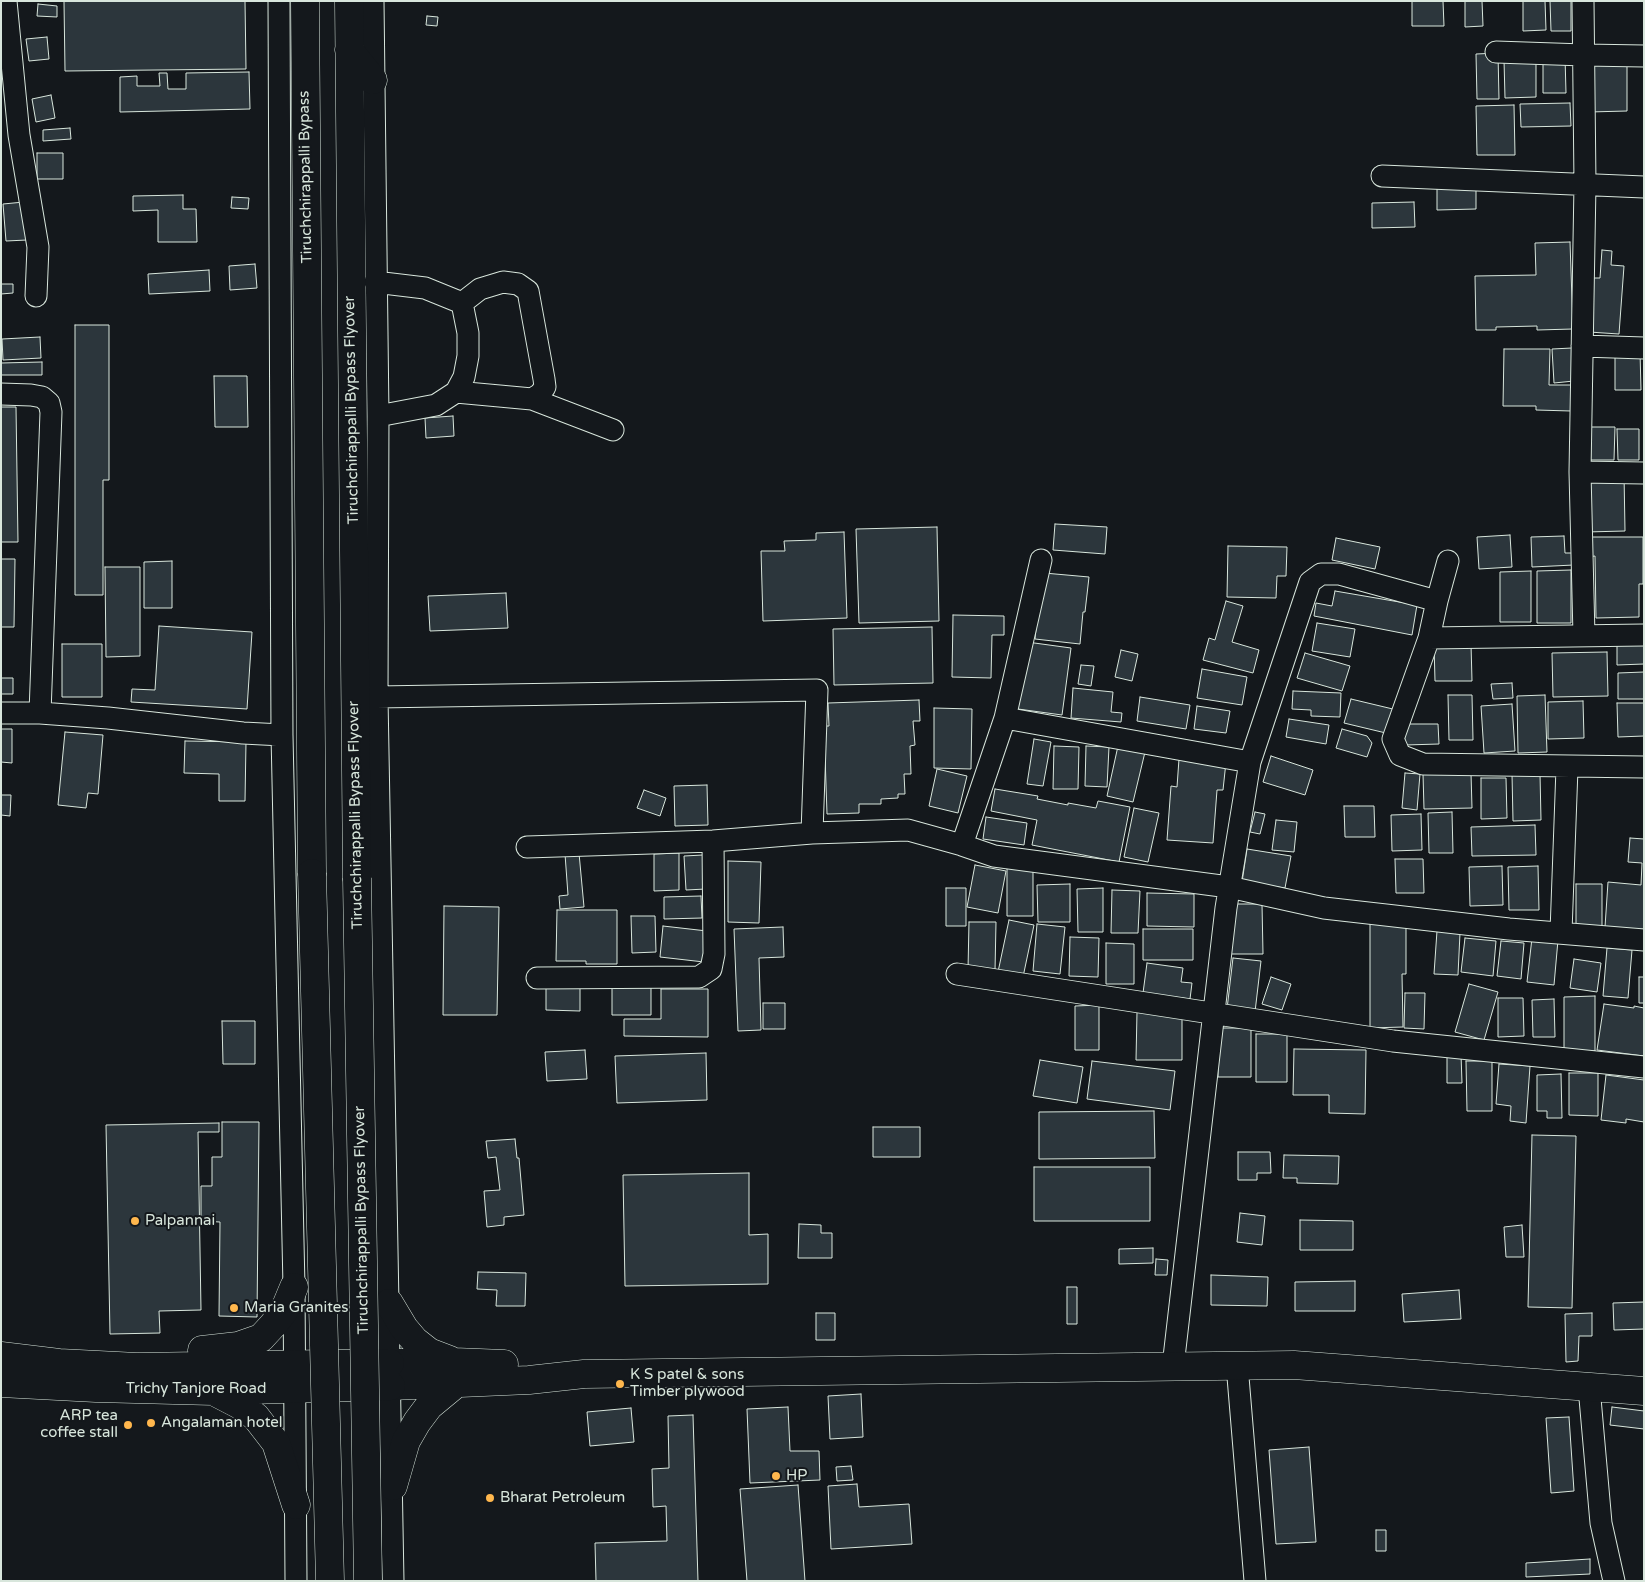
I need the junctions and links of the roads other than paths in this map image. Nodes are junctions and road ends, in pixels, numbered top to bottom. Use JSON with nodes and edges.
{"nodes":[{"id":1,"x":6,"y":1,"type":"edge"},
{"id":2,"x":279,"y":1,"type":"edge"},
{"id":3,"x":304,"y":1,"type":"edge"},
{"id":4,"x":349,"y":1,"type":"edge"},
{"id":5,"x":373,"y":1,"type":"edge"},
{"id":6,"x":1583,"y":1,"type":"edge"},
{"id":7,"x":349,"y":50,"type":"junction"},
{"id":8,"x":1496,"y":52,"type":"dead end"},
{"id":9,"x":1584,"y":55,"type":"junction"},
{"id":10,"x":1644,"y":56,"type":"edge"},
{"id":11,"x":373,"y":80,"type":"junction"},
{"id":12,"x":1382,"y":176,"type":"dead end"},
{"id":13,"x":1585,"y":184,"type":"junction"},
{"id":14,"x":1644,"y":187,"type":"edge"},
{"id":15,"x":375,"y":282,"type":"junction"},
{"id":16,"x":36,"y":296,"type":"dead end"},
{"id":17,"x":462,"y":303,"type":"junction"},
{"id":18,"x":1582,"y":346,"type":"junction"},
{"id":19,"x":1644,"y":348,"type":"edge"},
{"id":20,"x":456,"y":392,"type":"junction"},
{"id":21,"x":1,"y":394,"type":"edge"},
{"id":22,"x":532,"y":399,"type":"junction"},
{"id":23,"x":378,"y":416,"type":"junction"},
{"id":24,"x":613,"y":430,"type":"dead end"},
{"id":25,"x":1580,"y":472,"type":"junction"},
{"id":26,"x":1644,"y":473,"type":"edge"},
{"id":27,"x":1041,"y":560,"type":"dead end"},
{"id":28,"x":1448,"y":561,"type":"dead end"},
{"id":29,"x":1437,"y":600,"type":"junction"},
{"id":30,"x":1644,"y":635,"type":"edge"},
{"id":31,"x":1584,"y":636,"type":"junction"},
{"id":32,"x":1429,"y":638,"type":"junction"},
{"id":33,"x":377,"y":698,"type":"junction"},
{"id":34,"x":1,"y":713,"type":"edge"},
{"id":35,"x":40,"y":713,"type":"junction"},
{"id":36,"x":1005,"y":718,"type":"junction"},
{"id":37,"x":282,"y":735,"type":"junction"},
{"id":38,"x":1250,"y":762,"type":"junction"},
{"id":39,"x":1568,"y":768,"type":"junction"},
{"id":40,"x":1644,"y":768,"type":"edge"},
{"id":41,"x":812,"y":833,"type":"junction"},
{"id":42,"x":713,"y":841,"type":"junction"},
{"id":43,"x":962,"y":845,"type":"junction"},
{"id":44,"x":527,"y":847,"type":"dead end"},
{"id":45,"x":1229,"y":887,"type":"junction"},
{"id":46,"x":1561,"y":932,"type":"junction"},
{"id":47,"x":1644,"y":940,"type":"edge"},
{"id":48,"x":958,"y":974,"type":"dead end"},
{"id":49,"x":537,"y":978,"type":"dead end"},
{"id":50,"x":1213,"y":1014,"type":"junction"},
{"id":51,"x":1644,"y":1067,"type":"edge"},
{"id":52,"x":294,"y":1287,"type":"junction"},
{"id":53,"x":389,"y":1303,"type":"junction"},
{"id":54,"x":1,"y":1356,"type":"edge"},
{"id":55,"x":1237,"y":1365,"type":"junction"},
{"id":56,"x":136,"y":1366,"type":"junction"},
{"id":57,"x":1173,"y":1366,"type":"junction"},
{"id":58,"x":456,"y":1372,"type":"junction"},
{"id":59,"x":390,"y":1374,"type":"junction"},
{"id":60,"x":295,"y":1377,"type":"junction"},
{"id":61,"x":1,"y":1384,"type":"edge"},
{"id":62,"x":1589,"y":1387,"type":"junction"},
{"id":63,"x":213,"y":1391,"type":"junction"},
{"id":64,"x":1644,"y":1391,"type":"edge"},
{"id":65,"x":392,"y":1486,"type":"junction"},
{"id":66,"x":296,"y":1505,"type":"junction"},
{"id":67,"x":296,"y":1581,"type":"edge"},
{"id":68,"x":330,"y":1581,"type":"edge"},
{"id":69,"x":368,"y":1581,"type":"edge"},
{"id":70,"x":393,"y":1581,"type":"edge"},
{"id":71,"x":1255,"y":1581,"type":"edge"},
{"id":72,"x":1614,"y":1581,"type":"edge"}],
"edges":[{"from":1,"to":16,"type":"street"},
{"from":2,"to":37,"type":"street"},
{"from":3,"to":68,"type":"main road","name":"Tiruchchirappalli Bypass","bridge":true},
{"from":4,"to":7,"type":"main road"},
{"from":5,"to":11,"type":"street"},
{"from":6,"to":9,"type":"street"},
{"from":7,"to":11,"type":"main road"},
{"from":7,"to":69,"type":"main road","name":"Tiruchchirappalli Bypass Flyover","bridge":true},
{"from":8,"to":9,"type":"street"},
{"from":9,"to":10,"type":"street"},
{"from":9,"to":13,"type":"street"},
{"from":11,"to":15,"type":"street"},
{"from":12,"to":13,"type":"street"},
{"from":13,"to":14,"type":"street"},
{"from":13,"to":18,"type":"street"},
{"from":15,"to":17,"type":"street"},
{"from":15,"to":23,"type":"street"},
{"from":17,"to":20,"type":"street"},
{"from":17,"to":22,"type":"street"},
{"from":18,"to":19,"type":"street"},
{"from":18,"to":25,"type":"street"},
{"from":20,"to":22,"type":"street"},
{"from":20,"to":23,"type":"street"},
{"from":21,"to":35,"type":"street"},
{"from":22,"to":24,"type":"street"},
{"from":23,"to":33,"type":"street"},
{"from":25,"to":26,"type":"street"},
{"from":25,"to":31,"type":"street"},
{"from":27,"to":36,"type":"street"},
{"from":28,"to":29,"type":"street"},
{"from":29,"to":32,"type":"street"},
{"from":29,"to":38,"type":"street"},
{"from":30,"to":31,"type":"street"},
{"from":31,"to":32,"type":"street"},
{"from":32,"to":39,"type":"street"},
{"from":33,"to":41,"type":"street"},
{"from":33,"to":53,"type":"street"},
{"from":34,"to":35,"type":"street"},
{"from":35,"to":37,"type":"street"},
{"from":36,"to":38,"type":"street"},
{"from":36,"to":43,"type":"street"},
{"from":37,"to":52,"type":"street"},
{"from":38,"to":45,"type":"street"},
{"from":39,"to":40,"type":"street"},
{"from":39,"to":46,"type":"street"},
{"from":41,"to":42,"type":"street"},
{"from":41,"to":43,"type":"street"},
{"from":42,"to":44,"type":"street"},
{"from":42,"to":49,"type":"street"},
{"from":43,"to":45,"type":"street"},
{"from":45,"to":46,"type":"street"},
{"from":45,"to":50,"type":"street"},
{"from":46,"to":47,"type":"street"},
{"from":48,"to":50,"type":"street"},
{"from":50,"to":51,"type":"street"},
{"from":50,"to":57,"type":"street"},
{"from":52,"to":56,"type":"main road"},
{"from":52,"to":60,"type":"street"},
{"from":53,"to":58,"type":"main road"},
{"from":53,"to":59,"type":"street"},
{"from":54,"to":56,"type":"main road","name":"Trichy Tanjore Road"},
{"from":55,"to":57,"type":"main road","name":"Trichy Tanjore Road"},
{"from":55,"to":62,"type":"main road","name":"Trichy Tanjore Road"},
{"from":55,"to":71,"type":"street"},
{"from":56,"to":60,"type":"main road","name":"Trichy Tanjore Road"},
{"from":57,"to":58,"type":"main road","name":"Trichy Tanjore Road"},
{"from":58,"to":59,"type":"main road","name":"Trichy Tanjore Road"},
{"from":58,"to":65,"type":"main road"},
{"from":59,"to":60,"type":"main road","name":"Trichy Tanjore Road"},
{"from":59,"to":65,"type":"street"},
{"from":60,"to":63,"type":"main road","name":"Trichy Tanjore Road"},
{"from":60,"to":66,"type":"street"},
{"from":61,"to":63,"type":"main road","name":"Trichy Tanjore Road"},
{"from":62,"to":64,"type":"main road","name":"Trichy Tanjore Road"},
{"from":62,"to":72,"type":"street"},
{"from":63,"to":66,"type":"main road"},
{"from":65,"to":70,"type":"street"},
{"from":66,"to":67,"type":"street"}]}
